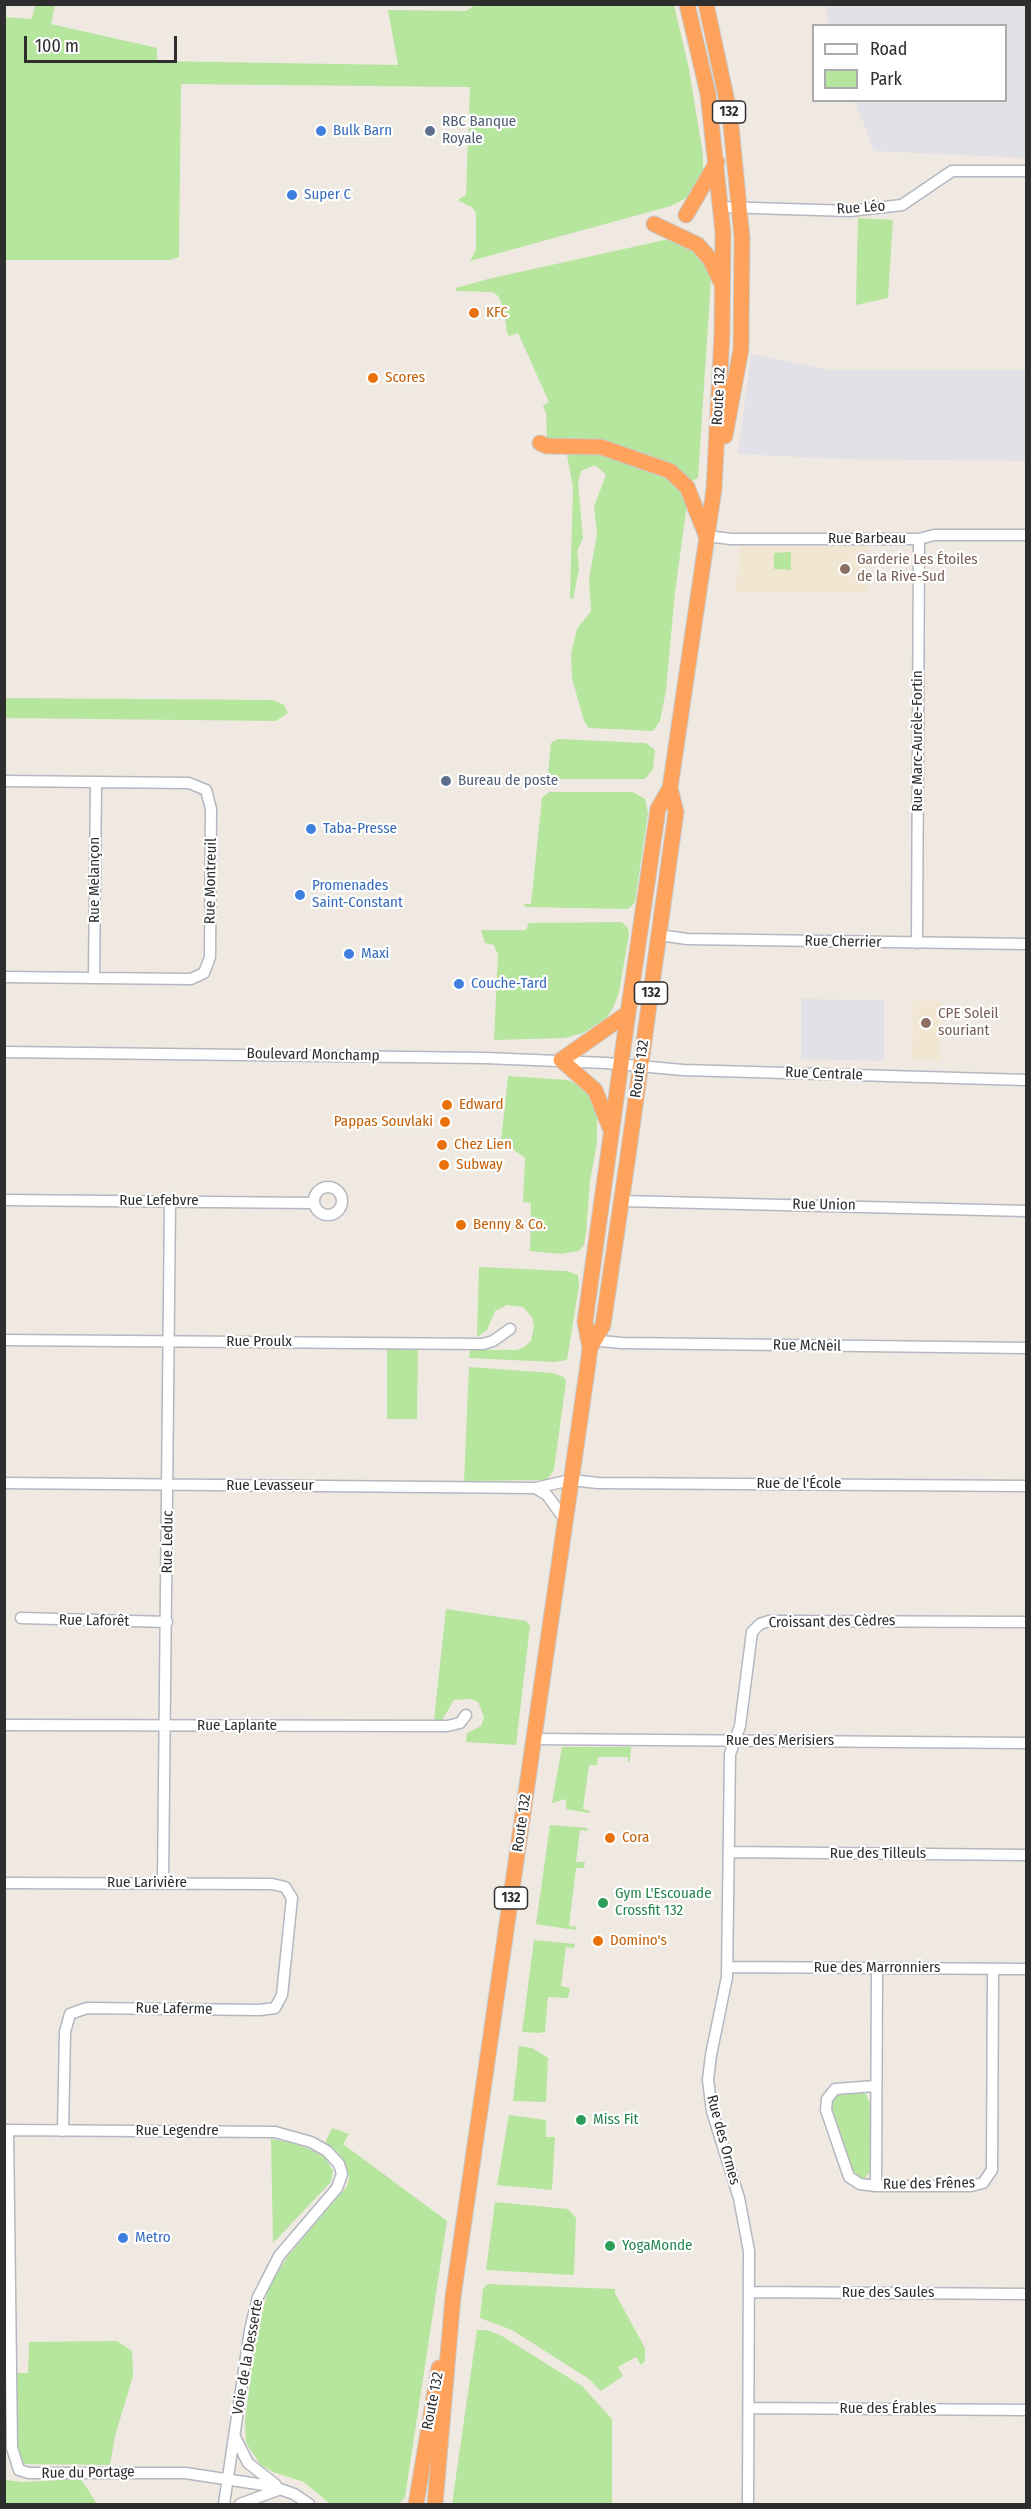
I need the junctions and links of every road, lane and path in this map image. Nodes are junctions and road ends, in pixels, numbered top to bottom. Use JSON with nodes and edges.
{"nodes":[{"id":1,"x":687,"y":4,"type":"edge"},
{"id":2,"x":706,"y":4,"type":"edge"},
{"id":3,"x":717,"y":162,"type":"junction"},
{"id":4,"x":1026,"y":171,"type":"edge"},
{"id":5,"x":721,"y":207,"type":"junction"},
{"id":6,"x":740,"y":208,"type":"junction"},
{"id":7,"x":686,"y":215,"type":"dead end"},
{"id":8,"x":654,"y":224,"type":"dead end"},
{"id":9,"x":723,"y":286,"type":"junction"},
{"id":10,"x":540,"y":443,"type":"dead end"},
{"id":11,"x":714,"y":489,"type":"junction"},
{"id":12,"x":707,"y":536,"type":"junction"},
{"id":13,"x":1026,"y":536,"type":"edge"},
{"id":14,"x":919,"y":539,"type":"junction"},
{"id":15,"x":4,"y":781,"type":"edge"},
{"id":16,"x":96,"y":782,"type":"junction"},
{"id":17,"x":670,"y":788,"type":"junction"},
{"id":18,"x":659,"y":935,"type":"junction"},
{"id":19,"x":917,"y":943,"type":"junction"},
{"id":20,"x":1026,"y":944,"type":"edge"},
{"id":21,"x":4,"y":977,"type":"edge"},
{"id":22,"x":94,"y":977,"type":"junction"},
{"id":23,"x":628,"y":1013,"type":"junction"},
{"id":24,"x":4,"y":1052,"type":"edge"},
{"id":25,"x":561,"y":1060,"type":"junction"},
{"id":26,"x":621,"y":1064,"type":"junction"},
{"id":27,"x":641,"y":1066,"type":"junction"},
{"id":28,"x":1026,"y":1080,"type":"edge"},
{"id":29,"x":611,"y":1131,"type":"junction"},
{"id":30,"x":4,"y":1200,"type":"edge"},
{"id":31,"x":170,"y":1201,"type":"junction"},
{"id":32,"x":621,"y":1201,"type":"junction"},
{"id":33,"x":313,"y":1203,"type":"dead end"},
{"id":34,"x":1026,"y":1212,"type":"edge"},
{"id":35,"x":510,"y":1329,"type":"dead end"},
{"id":36,"x":4,"y":1340,"type":"edge"},
{"id":37,"x":170,"y":1341,"type":"junction"},
{"id":38,"x":591,"y":1343,"type":"junction"},
{"id":39,"x":1026,"y":1348,"type":"edge"},
{"id":40,"x":571,"y":1480,"type":"junction"},
{"id":41,"x":4,"y":1483,"type":"edge"},
{"id":42,"x":169,"y":1485,"type":"junction"},
{"id":43,"x":1026,"y":1486,"type":"edge"},
{"id":44,"x":535,"y":1488,"type":"junction"},
{"id":45,"x":566,"y":1520,"type":"junction"},
{"id":46,"x":21,"y":1618,"type":"dead end"},
{"id":47,"x":167,"y":1622,"type":"junction"},
{"id":48,"x":1026,"y":1622,"type":"edge"},
{"id":49,"x":466,"y":1715,"type":"dead end"},
{"id":50,"x":4,"y":1725,"type":"edge"},
{"id":51,"x":165,"y":1726,"type":"junction"},
{"id":52,"x":534,"y":1739,"type":"junction"},
{"id":53,"x":734,"y":1741,"type":"junction"},
{"id":54,"x":1026,"y":1743,"type":"edge"},
{"id":55,"x":729,"y":1852,"type":"junction"},
{"id":56,"x":1026,"y":1854,"type":"edge"},
{"id":57,"x":163,"y":1882,"type":"junction"},
{"id":58,"x":4,"y":1883,"type":"edge"},
{"id":59,"x":288,"y":1890,"type":"joint"},
{"id":60,"x":728,"y":1967,"type":"junction"},
{"id":61,"x":877,"y":1968,"type":"junction"},
{"id":62,"x":993,"y":1969,"type":"junction"},
{"id":63,"x":1026,"y":1969,"type":"edge"},
{"id":64,"x":875,"y":2086,"type":"junction"},
{"id":65,"x":6,"y":2130,"type":"edge"},
{"id":66,"x":63,"y":2131,"type":"junction"},
{"id":67,"x":339,"y":2164,"type":"joint"},
{"id":68,"x":876,"y":2186,"type":"junction"},
{"id":69,"x":750,"y":2292,"type":"junction"},
{"id":70,"x":1026,"y":2294,"type":"edge"},
{"id":71,"x":453,"y":2297,"type":"junction"},
{"id":72,"x":749,"y":2408,"type":"junction"},
{"id":73,"x":1026,"y":2410,"type":"edge"},
{"id":74,"x":234,"y":2434,"type":"junction"},
{"id":75,"x":228,"y":2480,"type":"junction"},
{"id":76,"x":281,"y":2489,"type":"junction"},
{"id":77,"x":437,"y":2502,"type":"edge"},
{"id":78,"x":415,"y":2504,"type":"edge"},
{"id":79,"x":224,"y":2505,"type":"edge"},
{"id":80,"x":240,"y":2505,"type":"edge"},
{"id":81,"x":309,"y":2505,"type":"edge"},
{"id":82,"x":748,"y":2505,"type":"edge"}],
"edges":[{"from":1,"to":3,"type":"highway","name":"Route 132","number":"132"},
{"from":2,"to":6,"type":"highway","number":"132"},
{"from":3,"to":5,"type":"highway","name":"Route 132","number":"132"},
{"from":3,"to":7,"type":"highway"},
{"from":4,"to":6,"type":"street","name":"Rue Léo"},
{"from":5,"to":6,"type":"street","name":"Rue Léo"},
{"from":5,"to":9,"type":"highway","name":"Route 132","number":"132"},
{"from":6,"to":11,"type":"highway","number":"132"},
{"from":8,"to":9,"type":"highway"},
{"from":9,"to":11,"type":"highway","name":"Route 132","number":"132"},
{"from":10,"to":12,"type":"highway"},
{"from":11,"to":12,"type":"highway","name":"Route 132","number":"132"},
{"from":12,"to":14,"type":"street","name":"Rue Barbeau"},
{"from":12,"to":17,"type":"highway","name":"Route 132","number":"132"},
{"from":13,"to":14,"type":"street","name":"Rue Barbeau"},
{"from":14,"to":19,"type":"street","name":"Rue Marc-Aurèle-Fortin"},
{"from":15,"to":16,"type":"street","name":"Rue Montreuil"},
{"from":16,"to":22,"type":"street","name":"Rue Melançon"},
{"from":16,"to":22,"type":"street","name":"Rue Montreuil"},
{"from":17,"to":18,"type":"highway","name":"Route 132","number":"132"},
{"from":17,"to":23,"type":"highway","name":"Route 132","number":"132"},
{"from":18,"to":19,"type":"street","name":"Rue Cherrier"},
{"from":18,"to":27,"type":"highway","name":"Route 132","number":"132"},
{"from":19,"to":20,"type":"street","name":"Rue Cherrier"},
{"from":21,"to":22,"type":"street","name":"Rue Montreuil"},
{"from":23,"to":25,"type":"highway"},
{"from":23,"to":26,"type":"highway","name":"Route 132","number":"132"},
{"from":24,"to":25,"type":"street","name":"Boulevard Monchamp"},
{"from":25,"to":26,"type":"street","name":"Boulevard Monchamp"},
{"from":25,"to":29,"type":"highway"},
{"from":26,"to":27,"type":"street","name":"Rue Centrale"},
{"from":26,"to":29,"type":"highway","name":"Route 132","number":"132"},
{"from":27,"to":28,"type":"street","name":"Rue Centrale"},
{"from":27,"to":32,"type":"highway","name":"Route 132","number":"132"},
{"from":29,"to":38,"type":"highway","name":"Route 132","number":"132"},
{"from":30,"to":31,"type":"street","name":"Rue Lefebvre"},
{"from":31,"to":33,"type":"street","name":"Rue Lefebvre"},
{"from":31,"to":37,"type":"street","name":"Rue Leduc"},
{"from":32,"to":34,"type":"street","name":"Rue Union"},
{"from":32,"to":38,"type":"highway","name":"Route 132","number":"132"},
{"from":35,"to":37,"type":"street","name":"Rue Proulx"},
{"from":36,"to":37,"type":"street","name":"Rue Proulx"},
{"from":37,"to":42,"type":"street","name":"Rue Leduc"},
{"from":38,"to":39,"type":"street","name":"Rue McNeil"},
{"from":38,"to":40,"type":"highway","name":"Route 132","number":"132"},
{"from":40,"to":43,"type":"street","name":"Rue de l'École"},
{"from":40,"to":44,"type":"street","name":"Rue Levasseur"},
{"from":40,"to":45,"type":"highway","name":"Route 132","number":"132"},
{"from":41,"to":42,"type":"street","name":"Rue Levasseur"},
{"from":42,"to":44,"type":"street","name":"Rue Levasseur"},
{"from":42,"to":47,"type":"street","name":"Rue Leduc"},
{"from":44,"to":45,"type":"street"},
{"from":45,"to":52,"type":"highway","name":"Route 132","number":"132"},
{"from":46,"to":47,"type":"street","name":"Rue Laforêt"},
{"from":47,"to":51,"type":"street","name":"Rue Leduc"},
{"from":48,"to":53,"type":"street","name":"Croissant des Cèdres"},
{"from":49,"to":51,"type":"street","name":"Rue Laplante"},
{"from":50,"to":51,"type":"street","name":"Rue Laplante"},
{"from":51,"to":57,"type":"street","name":"Rue Leduc"},
{"from":52,"to":53,"type":"street","name":"Rue des Merisiers"},
{"from":52,"to":71,"type":"highway","name":"Route 132","number":"132"},
{"from":53,"to":54,"type":"street","name":"Rue des Merisiers"},
{"from":53,"to":55,"type":"street","name":"Rue des Ormes"},
{"from":55,"to":56,"type":"street","name":"Rue des Tilleuls"},
{"from":55,"to":60,"type":"street","name":"Rue des Ormes"},
{"from":57,"to":58,"type":"street","name":"Rue Larivière"},
{"from":57,"to":59,"type":"street","name":"Rue Larivière"},
{"from":59,"to":66,"type":"street","name":"Rue Laferme"},
{"from":60,"to":61,"type":"street","name":"Rue des Marronniers"},
{"from":60,"to":69,"type":"street","name":"Rue des Ormes"},
{"from":61,"to":62,"type":"street","name":"Rue des Marronniers"},
{"from":61,"to":64,"type":"street","name":"Rue des Frênes"},
{"from":62,"to":63,"type":"street","name":"Rue des Marronniers"},
{"from":62,"to":68,"type":"street","name":"Rue des Frênes"},
{"from":64,"to":68,"type":"street","name":"Rue des Frênes"},
{"from":64,"to":68,"type":"street"},
{"from":65,"to":66,"type":"street","name":"Rue Legendre"},
{"from":65,"to":75,"type":"street","name":"Rue du Portage"},
{"from":66,"to":67,"type":"street","name":"Rue Legendre"},
{"from":67,"to":74,"type":"street","name":"Voie de la Desserte"},
{"from":69,"to":70,"type":"street","name":"Rue des Saules"},
{"from":69,"to":72,"type":"street","name":"Rue des Ormes"},
{"from":71,"to":77,"type":"highway","name":"Route 132","number":"132"},
{"from":71,"to":78,"type":"highway","name":"Route 132","number":"132"},
{"from":72,"to":73,"type":"street","name":"Rue des Érables"},
{"from":72,"to":82,"type":"street","name":"Rue des Ormes"},
{"from":74,"to":75,"type":"street","name":"Voie de la Desserte"},
{"from":74,"to":76,"type":"street","name":"Rue du Portage"},
{"from":75,"to":76,"type":"street","name":"Rue du Portage"},
{"from":75,"to":79,"type":"street","name":"Voie de la Desserte"},
{"from":76,"to":80,"type":"street"},
{"from":76,"to":81,"type":"street","name":"Rue du Portage"}]}
